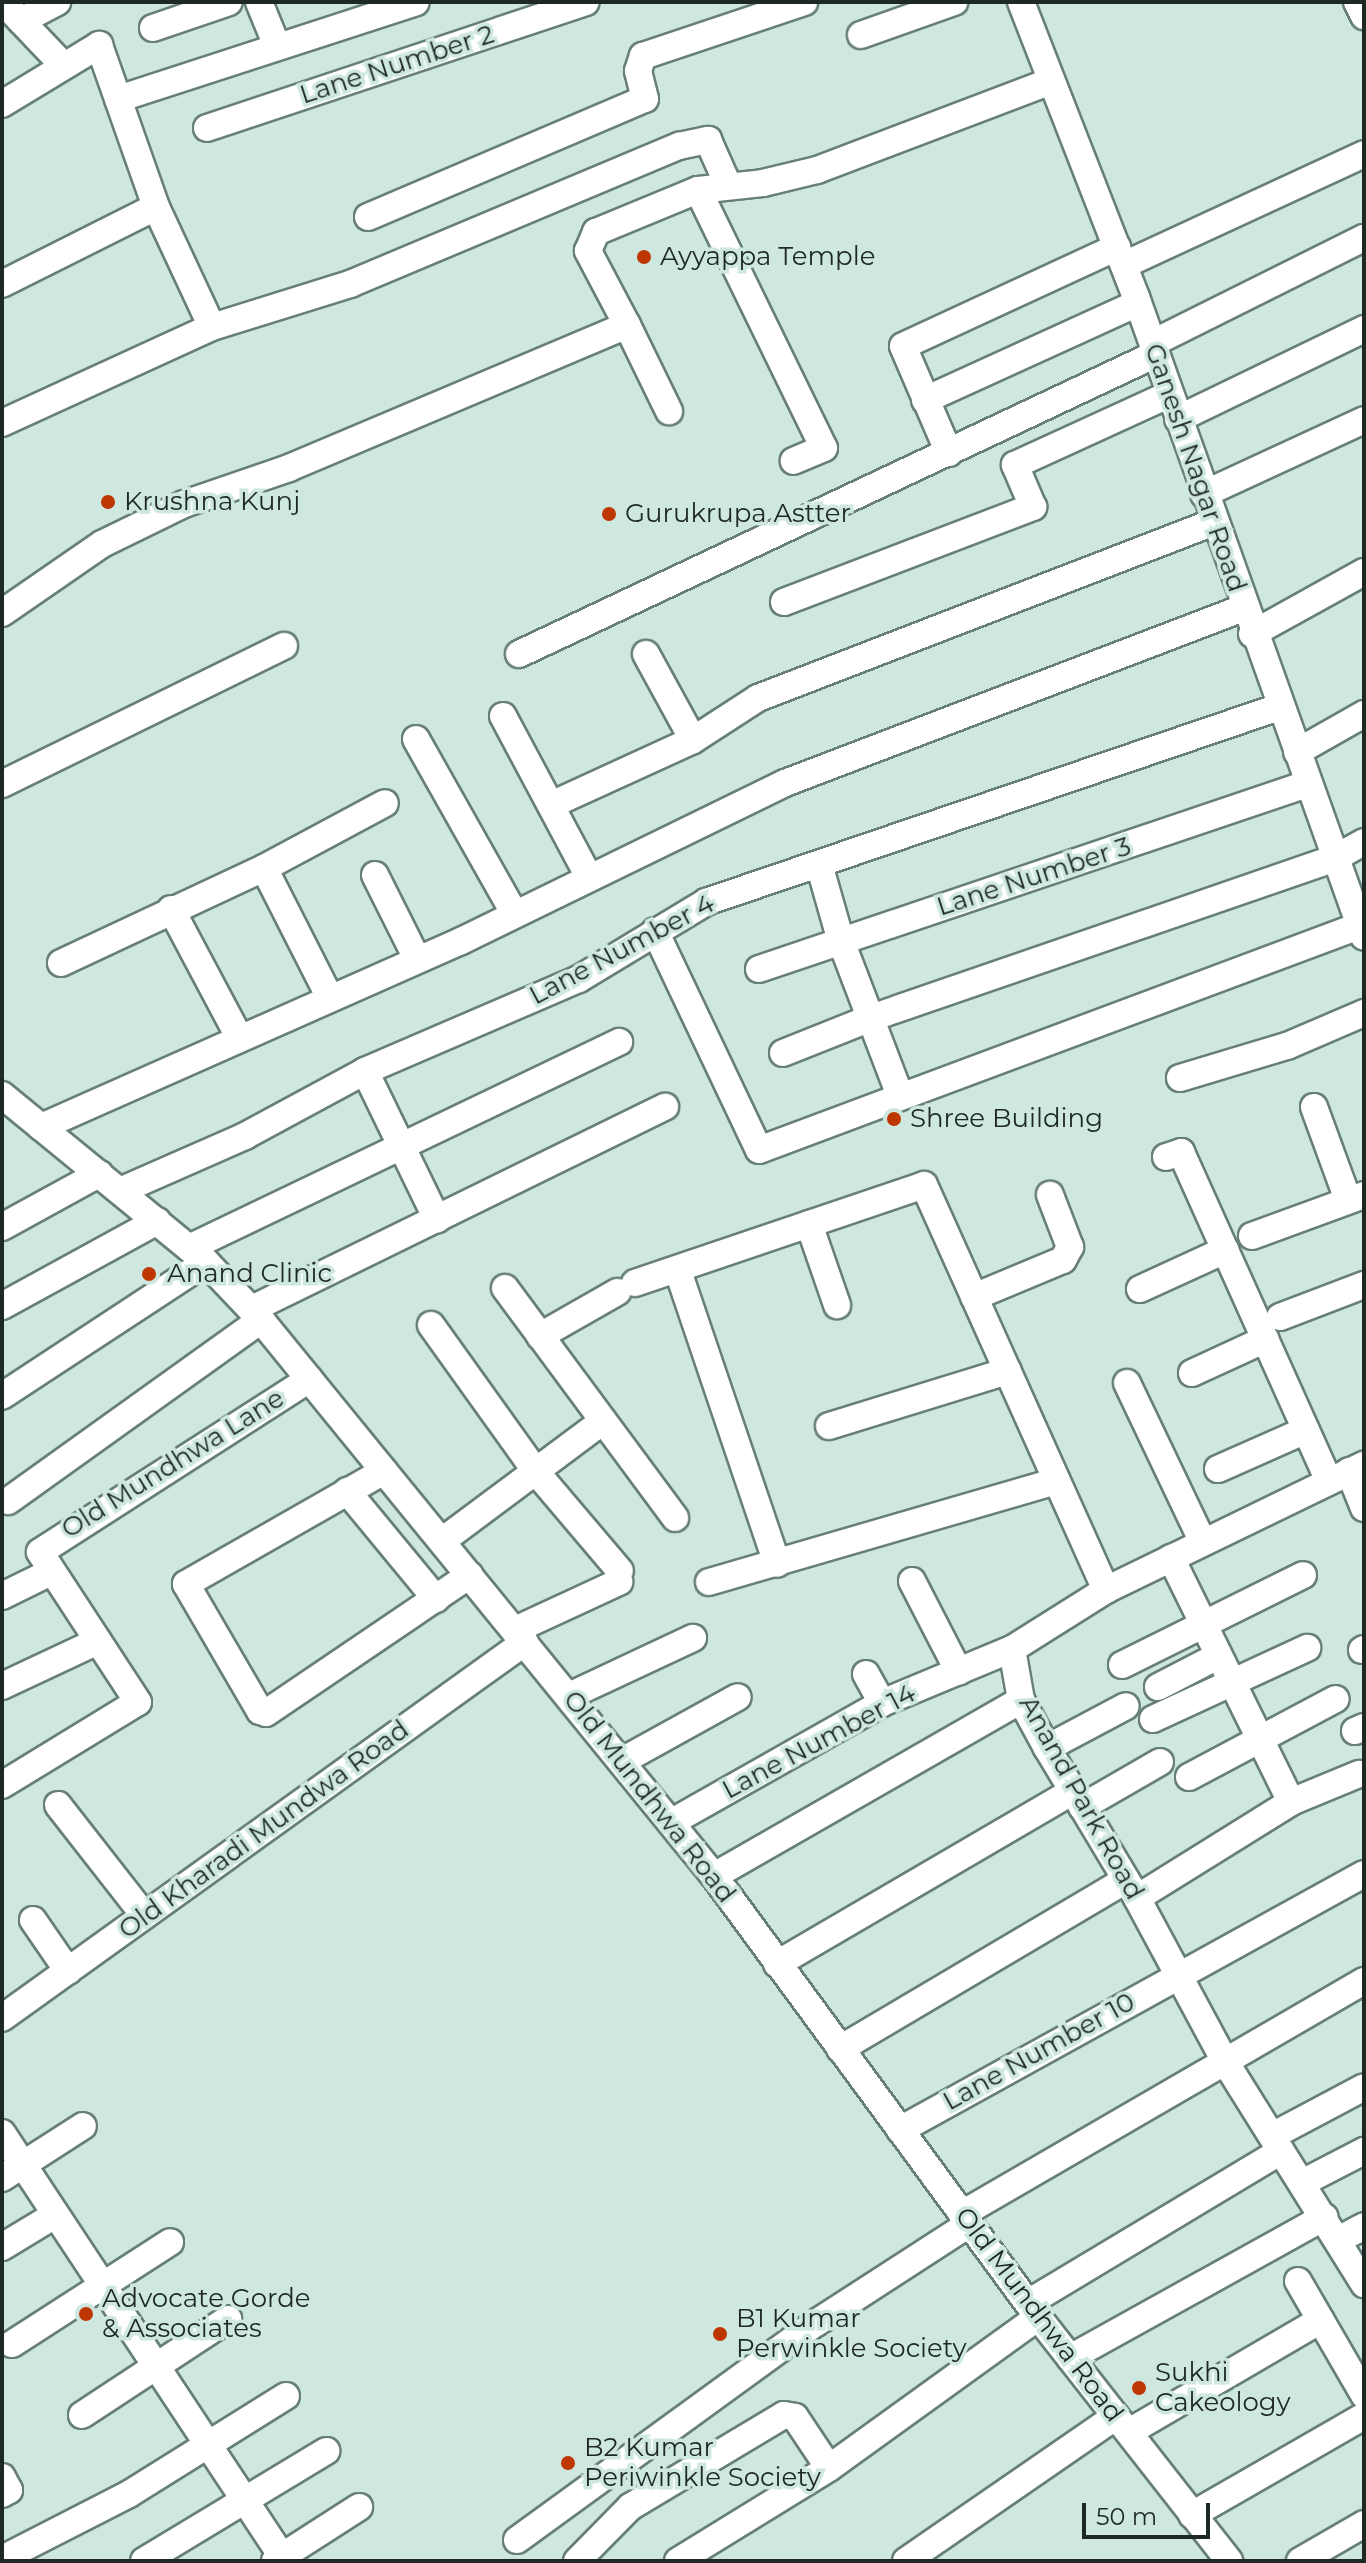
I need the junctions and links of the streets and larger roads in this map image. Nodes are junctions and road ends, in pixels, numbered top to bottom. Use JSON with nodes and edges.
{"nodes":[{"id":1,"x":3,"y":2,"type":"edge"},
{"id":2,"x":57,"y":2,"type":"edge"},
{"id":3,"x":229,"y":2,"type":"edge"},
{"id":4,"x":259,"y":2,"type":"edge"},
{"id":5,"x":416,"y":2,"type":"edge"},
{"id":6,"x":586,"y":2,"type":"edge"},
{"id":7,"x":804,"y":2,"type":"edge"},
{"id":8,"x":954,"y":2,"type":"edge"},
{"id":9,"x":1021,"y":2,"type":"edge"},
{"id":10,"x":1357,"y":2,"type":"edge"},
{"id":11,"x":1364,"y":16,"type":"edge"},
{"id":12,"x":21,"y":21,"type":"junction"},
{"id":13,"x":153,"y":28,"type":"dead end"},
{"id":14,"x":861,"y":35,"type":"dead end"},
{"id":15,"x":277,"y":46,"type":"junction"},
{"id":16,"x":64,"y":66,"type":"junction"},
{"id":17,"x":1051,"y":81,"type":"junction"},
{"id":18,"x":118,"y":99,"type":"junction"},
{"id":19,"x":2,"y":104,"type":"edge"},
{"id":20,"x":207,"y":128,"type":"dead end"},
{"id":21,"x":1364,"y":154,"type":"edge"},
{"id":22,"x":728,"y":185,"type":"junction"},
{"id":23,"x":698,"y":190,"type":"junction"},
{"id":24,"x":156,"y":207,"type":"junction"},
{"id":25,"x":368,"y":217,"type":"dead end"},
{"id":26,"x":1364,"y":238,"type":"edge"},
{"id":27,"x":1120,"y":256,"type":"junction"},
{"id":28,"x":2,"y":284,"type":"edge"},
{"id":29,"x":1138,"y":303,"type":"junction"},
{"id":30,"x":627,"y":325,"type":"junction"},
{"id":31,"x":212,"y":327,"type":"junction"},
{"id":32,"x":1364,"y":329,"type":"edge"},
{"id":33,"x":1154,"y":348,"type":"junction"},
{"id":34,"x":1170,"y":394,"type":"junction"},
{"id":35,"x":925,"y":400,"type":"junction"},
{"id":36,"x":669,"y":411,"type":"dead end"},
{"id":37,"x":1178,"y":419,"type":"junction"},
{"id":38,"x":2,"y":423,"type":"edge"},
{"id":39,"x":1362,"y":425,"type":"edge"},
{"id":40,"x":949,"y":453,"type":"junction"},
{"id":41,"x":794,"y":461,"type":"dead end"},
{"id":42,"x":1204,"y":494,"type":"junction"},
{"id":43,"x":1214,"y":522,"type":"junction"},
{"id":44,"x":1364,"y":572,"type":"edge"},
{"id":45,"x":784,"y":602,"type":"dead end"},
{"id":46,"x":1243,"y":608,"type":"junction"},
{"id":47,"x":2,"y":613,"type":"edge"},
{"id":48,"x":1252,"y":634,"type":"junction"},
{"id":49,"x":284,"y":646,"type":"dead end"},
{"id":50,"x":519,"y":654,"type":"dead end"},
{"id":51,"x":646,"y":654,"type":"dead end"},
{"id":52,"x":1279,"y":707,"type":"junction"},
{"id":53,"x":1364,"y":714,"type":"edge"},
{"id":54,"x":503,"y":716,"type":"dead end"},
{"id":55,"x":416,"y":739,"type":"dead end"},
{"id":56,"x":693,"y":740,"type":"junction"},
{"id":57,"x":1297,"y":752,"type":"junction"},
{"id":58,"x":2,"y":784,"type":"edge"},
{"id":59,"x":1307,"y":784,"type":"junction"},
{"id":60,"x":385,"y":803,"type":"dead end"},
{"id":61,"x":551,"y":805,"type":"junction"},
{"id":62,"x":1364,"y":842,"type":"edge"},
{"id":63,"x":1335,"y":858,"type":"junction"},
{"id":64,"x":819,"y":864,"type":"junction"},
{"id":65,"x":264,"y":868,"type":"junction"},
{"id":66,"x":375,"y":875,"type":"dead end"},
{"id":67,"x":588,"y":875,"type":"junction"},
{"id":68,"x":171,"y":909,"type":"junction"},
{"id":69,"x":514,"y":913,"type":"junction"},
{"id":70,"x":1363,"y":929,"type":"edge"},
{"id":71,"x":655,"y":931,"type":"junction"},
{"id":72,"x":841,"y":941,"type":"junction"},
{"id":73,"x":417,"y":959,"type":"junction"},
{"id":74,"x":61,"y":963,"type":"dead end"},
{"id":75,"x":759,"y":969,"type":"dead end"},
{"id":76,"x":329,"y":996,"type":"junction"},
{"id":77,"x":1364,"y":1013,"type":"edge"},
{"id":78,"x":871,"y":1018,"type":"junction"},
{"id":79,"x":239,"y":1037,"type":"junction"},
{"id":80,"x":619,"y":1042,"type":"dead end"},
{"id":81,"x":783,"y":1053,"type":"dead end"},
{"id":82,"x":365,"y":1071,"type":"junction"},
{"id":83,"x":1180,"y":1078,"type":"dead end"},
{"id":84,"x":899,"y":1093,"type":"junction"},
{"id":85,"x":2,"y":1095,"type":"edge"},
{"id":86,"x":665,"y":1107,"type":"dead end"},
{"id":87,"x":1314,"y":1107,"type":"dead end"},
{"id":88,"x":41,"y":1127,"type":"junction"},
{"id":89,"x":402,"y":1147,"type":"junction"},
{"id":90,"x":1166,"y":1157,"type":"dead end"},
{"id":91,"x":99,"y":1174,"type":"junction"},
{"id":92,"x":120,"y":1191,"type":"junction"},
{"id":93,"x":1050,"y":1195,"type":"dead end"},
{"id":94,"x":1356,"y":1198,"type":"edge"},
{"id":95,"x":437,"y":1219,"type":"junction"},
{"id":96,"x":157,"y":1221,"type":"junction"},
{"id":97,"x":809,"y":1224,"type":"junction"},
{"id":98,"x":2,"y":1227,"type":"edge"},
{"id":99,"x":1252,"y":1236,"type":"dead end"},
{"id":100,"x":1225,"y":1250,"type":"junction"},
{"id":101,"x":198,"y":1255,"type":"junction"},
{"id":102,"x":678,"y":1271,"type":"junction"},
{"id":103,"x":1364,"y":1285,"type":"edge"},
{"id":104,"x":505,"y":1288,"type":"dead end"},
{"id":105,"x":1140,"y":1289,"type":"dead end"},
{"id":106,"x":974,"y":1297,"type":"junction"},
{"id":107,"x":837,"y":1305,"type":"dead end"},
{"id":108,"x":2,"y":1306,"type":"edge"},
{"id":109,"x":256,"y":1314,"type":"junction"},
{"id":110,"x":431,"y":1325,"type":"dead end"},
{"id":111,"x":1273,"y":1328,"type":"junction"},
{"id":112,"x":540,"y":1336,"type":"junction"},
{"id":113,"x":1008,"y":1371,"type":"junction"},
{"id":114,"x":1192,"y":1373,"type":"dead end"},
{"id":115,"x":309,"y":1379,"type":"junction"},
{"id":116,"x":1127,"y":1383,"type":"dead end"},
{"id":117,"x":2,"y":1396,"type":"edge"},
{"id":118,"x":603,"y":1421,"type":"junction"},
{"id":119,"x":829,"y":1426,"type":"dead end"},
{"id":120,"x":1306,"y":1430,"type":"junction"},
{"id":121,"x":1218,"y":1469,"type":"dead end"},
{"id":122,"x":384,"y":1471,"type":"junction"},
{"id":123,"x":1347,"y":1472,"type":"edge"},
{"id":124,"x":537,"y":1473,"type":"junction"},
{"id":125,"x":1057,"y":1481,"type":"junction"},
{"id":126,"x":347,"y":1491,"type":"junction"},
{"id":127,"x":4,"y":1503,"type":"edge"},
{"id":128,"x":1364,"y":1508,"type":"edge"},
{"id":129,"x":675,"y":1518,"type":"dead end"},
{"id":130,"x":442,"y":1541,"type":"junction"},
{"id":131,"x":1203,"y":1542,"type":"junction"},
{"id":132,"x":1171,"y":1558,"type":"junction"},
{"id":133,"x":44,"y":1562,"type":"junction"},
{"id":134,"x":777,"y":1564,"type":"junction"},
{"id":135,"x":470,"y":1575,"type":"junction"},
{"id":136,"x":1303,"y":1575,"type":"dead end"},
{"id":137,"x":912,"y":1581,"type":"dead end"},
{"id":138,"x":709,"y":1582,"type":"dead end"},
{"id":139,"x":1106,"y":1590,"type":"junction"},
{"id":140,"x":2,"y":1596,"type":"edge"},
{"id":141,"x":436,"y":1599,"type":"junction"},
{"id":142,"x":1202,"y":1622,"type":"junction"},
{"id":143,"x":520,"y":1636,"type":"junction"},
{"id":144,"x":693,"y":1638,"type":"dead end"},
{"id":145,"x":98,"y":1641,"type":"junction"},
{"id":146,"x":1307,"y":1648,"type":"dead end"},
{"id":147,"x":1012,"y":1649,"type":"junction"},
{"id":148,"x":1218,"y":1656,"type":"junction"},
{"id":149,"x":1122,"y":1665,"type":"dead end"},
{"id":150,"x":959,"y":1672,"type":"junction"},
{"id":151,"x":866,"y":1674,"type":"dead end"},
{"id":152,"x":1233,"y":1685,"type":"junction"},
{"id":153,"x":2,"y":1686,"type":"edge"},
{"id":154,"x":1158,"y":1687,"type":"dead end"},
{"id":155,"x":569,"y":1696,"type":"junction"},
{"id":156,"x":738,"y":1697,"type":"dead end"},
{"id":157,"x":1336,"y":1699,"type":"dead end"},
{"id":158,"x":1021,"y":1700,"type":"junction"},
{"id":159,"x":882,"y":1703,"type":"junction"},
{"id":160,"x":1126,"y":1706,"type":"dead end"},
{"id":161,"x":1153,"y":1719,"type":"dead end"},
{"id":162,"x":1260,"y":1740,"type":"junction"},
{"id":163,"x":1047,"y":1748,"type":"junction"},
{"id":164,"x":622,"y":1761,"type":"junction"},
{"id":165,"x":1160,"y":1762,"type":"dead end"},
{"id":166,"x":1359,"y":1774,"type":"dead end"},
{"id":167,"x":1189,"y":1777,"type":"dead end"},
{"id":168,"x":2,"y":1785,"type":"edge"},
{"id":169,"x":1077,"y":1799,"type":"junction"},
{"id":170,"x":1291,"y":1802,"type":"junction"},
{"id":171,"x":58,"y":1805,"type":"dead end"},
{"id":172,"x":672,"y":1822,"type":"junction"},
{"id":173,"x":1364,"y":1874,"type":"edge"},
{"id":174,"x":714,"y":1876,"type":"junction"},
{"id":175,"x":1131,"y":1889,"type":"junction"},
{"id":176,"x":144,"y":1915,"type":"junction"},
{"id":177,"x":33,"y":1920,"type":"dead end"},
{"id":178,"x":777,"y":1964,"type":"junction"},
{"id":179,"x":68,"y":1971,"type":"junction"},
{"id":180,"x":1177,"y":1975,"type":"junction"},
{"id":181,"x":1364,"y":1981,"type":"edge"},
{"id":182,"x":2,"y":2018,"type":"edge"},
{"id":183,"x":840,"y":2049,"type":"junction"},
{"id":184,"x":1226,"y":2063,"type":"junction"},
{"id":185,"x":1364,"y":2087,"type":"edge"},
{"id":186,"x":83,"y":2126,"type":"dead end"},
{"id":187,"x":900,"y":2130,"type":"junction"},
{"id":188,"x":2,"y":2133,"type":"edge"},
{"id":189,"x":1276,"y":2144,"type":"junction"},
{"id":190,"x":1364,"y":2151,"type":"edge"},
{"id":191,"x":12,"y":2171,"type":"edge"},
{"id":192,"x":1302,"y":2183,"type":"junction"},
{"id":193,"x":55,"y":2215,"type":"junction"},
{"id":194,"x":966,"y":2219,"type":"junction"},
{"id":195,"x":1364,"y":2226,"type":"edge"},
{"id":196,"x":1331,"y":2228,"type":"junction"},
{"id":197,"x":170,"y":2242,"type":"dead end"},
{"id":198,"x":2,"y":2247,"type":"edge"},
{"id":199,"x":1298,"y":2281,"type":"dead end"},
{"id":200,"x":1364,"y":2284,"type":"edge"},
{"id":201,"x":102,"y":2285,"type":"junction"},
{"id":202,"x":1033,"y":2310,"type":"junction"},
{"id":203,"x":228,"y":2319,"type":"dead end"},
{"id":204,"x":1321,"y":2320,"type":"junction"},
{"id":205,"x":12,"y":2344,"type":"dead end"},
{"id":206,"x":1070,"y":2358,"type":"junction"},
{"id":207,"x":156,"y":2367,"type":"junction"},
{"id":208,"x":1364,"y":2395,"type":"edge"},
{"id":209,"x":286,"y":2396,"type":"dead end"},
{"id":210,"x":82,"y":2415,"type":"dead end"},
{"id":211,"x":1364,"y":2416,"type":"edge"},
{"id":212,"x":1123,"y":2424,"type":"junction"},
{"id":213,"x":207,"y":2445,"type":"junction"},
{"id":214,"x":326,"y":2451,"type":"dead end"},
{"id":215,"x":829,"y":2468,"type":"junction"},
{"id":216,"x":2,"y":2477,"type":"edge"},
{"id":217,"x":2,"y":2494,"type":"edge"},
{"id":218,"x":243,"y":2501,"type":"junction"},
{"id":219,"x":359,"y":2507,"type":"dead end"},
{"id":220,"x":1192,"y":2515,"type":"junction"},
{"id":221,"x":1364,"y":2524,"type":"edge"},
{"id":222,"x":517,"y":2540,"type":"dead end"},
{"id":223,"x":2,"y":2559,"type":"edge"},
{"id":224,"x":281,"y":2560,"type":"edge"},
{"id":225,"x":144,"y":2561,"type":"edge"},
{"id":226,"x":577,"y":2561,"type":"edge"},
{"id":227,"x":678,"y":2561,"type":"edge"},
{"id":228,"x":906,"y":2561,"type":"edge"},
{"id":229,"x":1229,"y":2561,"type":"edge"},
{"id":230,"x":1300,"y":2561,"type":"edge"}],
"edges":[{"from":1,"to":12,"type":"street"},
{"from":2,"to":12,"type":"street"},
{"from":3,"to":13,"type":"street"},
{"from":4,"to":15,"type":"street"},
{"from":5,"to":15,"type":"street"},
{"from":6,"to":20,"type":"street","name":"Lane Number 2"},
{"from":7,"to":25,"type":"street"},
{"from":8,"to":14,"type":"street"},
{"from":9,"to":17,"type":"street","name":"Ganesh Nagar Road"},
{"from":10,"to":11,"type":"street"},
{"from":12,"to":16,"type":"street"},
{"from":15,"to":18,"type":"street"},
{"from":16,"to":18,"type":"street"},
{"from":16,"to":19,"type":"street"},
{"from":17,"to":22,"type":"street"},
{"from":17,"to":27,"type":"street","name":"Ganesh Nagar Road"},
{"from":18,"to":24,"type":"street"},
{"from":21,"to":27,"type":"street"},
{"from":22,"to":23,"type":"street"},
{"from":22,"to":31,"type":"street"},
{"from":23,"to":30,"type":"street"},
{"from":23,"to":41,"type":"street"},
{"from":24,"to":28,"type":"street"},
{"from":24,"to":31,"type":"street"},
{"from":26,"to":33,"type":"street"},
{"from":27,"to":29,"type":"street","name":"Ganesh Nagar Road"},
{"from":27,"to":35,"type":"street"},
{"from":29,"to":33,"type":"street","name":"Ganesh Nagar Road"},
{"from":29,"to":35,"type":"street"},
{"from":30,"to":36,"type":"street"},
{"from":30,"to":47,"type":"street"},
{"from":31,"to":38,"type":"street"},
{"from":32,"to":37,"type":"street"},
{"from":33,"to":34,"type":"street","name":"Ganesh Nagar Road"},
{"from":33,"to":40,"type":"street"},
{"from":34,"to":37,"type":"street","name":"Ganesh Nagar Road"},
{"from":34,"to":45,"type":"street"},
{"from":35,"to":40,"type":"street"},
{"from":37,"to":42,"type":"street","name":"Ganesh Nagar Road"},
{"from":39,"to":42,"type":"street"},
{"from":40,"to":50,"type":"street"},
{"from":42,"to":43,"type":"street","name":"Ganesh Nagar Road"},
{"from":43,"to":46,"type":"street","name":"Ganesh Nagar Road"},
{"from":43,"to":56,"type":"street"},
{"from":44,"to":48,"type":"street"},
{"from":46,"to":48,"type":"street","name":"Ganesh Nagar Road"},
{"from":46,"to":67,"type":"street"},
{"from":48,"to":52,"type":"street","name":"Ganesh Nagar Road"},
{"from":49,"to":58,"type":"street"},
{"from":51,"to":56,"type":"street"},
{"from":52,"to":57,"type":"street","name":"Ganesh Nagar Road"},
{"from":52,"to":64,"type":"street","name":"Lane Number 4"},
{"from":53,"to":57,"type":"street"},
{"from":54,"to":61,"type":"street"},
{"from":55,"to":69,"type":"street"},
{"from":56,"to":61,"type":"street"},
{"from":57,"to":59,"type":"street","name":"Ganesh Nagar Road"},
{"from":59,"to":63,"type":"street","name":"Ganesh Nagar Road"},
{"from":59,"to":72,"type":"street","name":"Lane Number 3"},
{"from":60,"to":65,"type":"street"},
{"from":61,"to":67,"type":"street"},
{"from":62,"to":63,"type":"street"},
{"from":63,"to":70,"type":"street","name":"Ganesh Nagar Road"},
{"from":63,"to":78,"type":"street"},
{"from":64,"to":71,"type":"street","name":"Lane Number 4"},
{"from":64,"to":72,"type":"street"},
{"from":65,"to":68,"type":"street"},
{"from":65,"to":76,"type":"street"},
{"from":66,"to":73,"type":"street"},
{"from":67,"to":69,"type":"street"},
{"from":68,"to":74,"type":"street"},
{"from":68,"to":79,"type":"street"},
{"from":69,"to":73,"type":"street"},
{"from":70,"to":84,"type":"street"},
{"from":71,"to":82,"type":"street","name":"Lane Number 4"},
{"from":71,"to":84,"type":"street"},
{"from":72,"to":75,"type":"street","name":"Lane Number 3"},
{"from":72,"to":78,"type":"street"},
{"from":73,"to":76,"type":"street"},
{"from":76,"to":79,"type":"street"},
{"from":77,"to":83,"type":"street"},
{"from":78,"to":81,"type":"street"},
{"from":78,"to":84,"type":"street"},
{"from":79,"to":88,"type":"street"},
{"from":80,"to":89,"type":"street"},
{"from":82,"to":89,"type":"street"},
{"from":82,"to":92,"type":"street","name":"Lane Number 4"},
{"from":85,"to":88,"type":"street","name":"Old Mundhwa Road"},
{"from":86,"to":95,"type":"street"},
{"from":87,"to":94,"type":"street"},
{"from":88,"to":91,"type":"street","name":"Old Mundhwa Road"},
{"from":89,"to":95,"type":"street"},
{"from":89,"to":101,"type":"street"},
{"from":90,"to":100,"type":"street"},
{"from":91,"to":92,"type":"street","name":"Old Mundhwa Road"},
{"from":91,"to":98,"type":"street"},
{"from":92,"to":96,"type":"street","name":"Old Mundhwa Road"},
{"from":93,"to":106,"type":"street"},
{"from":94,"to":99,"type":"street"},
{"from":95,"to":109,"type":"street"},
{"from":96,"to":101,"type":"street","name":"Old Mundhwa Road"},
{"from":96,"to":108,"type":"street"},
{"from":97,"to":102,"type":"street"},
{"from":97,"to":106,"type":"street"},
{"from":97,"to":107,"type":"street"},
{"from":100,"to":105,"type":"street"},
{"from":100,"to":111,"type":"street"},
{"from":101,"to":109,"type":"street","name":"Old Mundhwa Road"},
{"from":101,"to":117,"type":"street"},
{"from":102,"to":112,"type":"street"},
{"from":102,"to":134,"type":"street"},
{"from":103,"to":111,"type":"street"},
{"from":104,"to":112,"type":"street"},
{"from":106,"to":113,"type":"street"},
{"from":109,"to":115,"type":"street","name":"Old Mundhwa Road"},
{"from":109,"to":127,"type":"street"},
{"from":110,"to":124,"type":"street"},
{"from":111,"to":114,"type":"street"},
{"from":111,"to":120,"type":"street"},
{"from":112,"to":118,"type":"street"},
{"from":113,"to":119,"type":"street"},
{"from":113,"to":125,"type":"street"},
{"from":115,"to":122,"type":"street","name":"Old Mundhwa Road"},
{"from":115,"to":133,"type":"street","name":"Old Mundhwa Lane"},
{"from":116,"to":131,"type":"street"},
{"from":118,"to":124,"type":"street"},
{"from":118,"to":129,"type":"street"},
{"from":120,"to":121,"type":"street"},
{"from":120,"to":123,"type":"street"},
{"from":122,"to":126,"type":"street"},
{"from":122,"to":130,"type":"street","name":"Old Mundhwa Road"},
{"from":123,"to":128,"type":"street"},
{"from":123,"to":131,"type":"street"},
{"from":124,"to":130,"type":"street"},
{"from":124,"to":143,"type":"street","name":"Old Kharadi Mundwa Road"},
{"from":125,"to":134,"type":"street"},
{"from":125,"to":139,"type":"street"},
{"from":126,"to":141,"type":"street"},
{"from":126,"to":141,"type":"street"},
{"from":130,"to":135,"type":"street","name":"Old Mundhwa Road"},
{"from":131,"to":132,"type":"street"},
{"from":132,"to":139,"type":"street"},
{"from":132,"to":142,"type":"street"},
{"from":133,"to":140,"type":"street","name":"Old Mundhwa Lane"},
{"from":133,"to":145,"type":"street"},
{"from":134,"to":138,"type":"street"},
{"from":135,"to":141,"type":"street"},
{"from":135,"to":143,"type":"street","name":"Old Mundhwa Road"},
{"from":136,"to":142,"type":"street"},
{"from":137,"to":150,"type":"street"},
{"from":139,"to":147,"type":"street"},
{"from":142,"to":148,"type":"street"},
{"from":142,"to":149,"type":"street"},
{"from":143,"to":155,"type":"street","name":"Old Mundhwa Road"},
{"from":143,"to":176,"type":"street","name":"Old Kharadi Mundwa Road"},
{"from":144,"to":155,"type":"street"},
{"from":145,"to":153,"type":"street"},
{"from":145,"to":168,"type":"street"},
{"from":146,"to":152,"type":"street"},
{"from":147,"to":150,"type":"street","name":"Lane Number 14"},
{"from":147,"to":158,"type":"street","name":"Anand Park Road"},
{"from":148,"to":152,"type":"street"},
{"from":148,"to":154,"type":"street"},
{"from":150,"to":159,"type":"street","name":"Lane Number 14"},
{"from":151,"to":159,"type":"street"},
{"from":152,"to":161,"type":"street"},
{"from":152,"to":162,"type":"street"},
{"from":155,"to":164,"type":"street","name":"Old Mundhwa Road"},
{"from":156,"to":164,"type":"street"},
{"from":157,"to":162,"type":"street"},
{"from":158,"to":163,"type":"street","name":"Anand Park Road"},
{"from":158,"to":174,"type":"street"},
{"from":159,"to":172,"type":"street","name":"Lane Number 14"},
{"from":160,"to":163,"type":"street"},
{"from":162,"to":167,"type":"street"},
{"from":162,"to":170,"type":"street"},
{"from":163,"to":169,"type":"street","name":"Anand Park Road"},
{"from":164,"to":172,"type":"street","name":"Old Mundhwa Road"},
{"from":165,"to":169,"type":"street"},
{"from":166,"to":170,"type":"street"},
{"from":169,"to":175,"type":"street","name":"Anand Park Road"},
{"from":169,"to":178,"type":"street"},
{"from":170,"to":175,"type":"street"},
{"from":171,"to":176,"type":"street"},
{"from":172,"to":174,"type":"street","name":"Old Mundhwa Road"},
{"from":173,"to":180,"type":"street","name":"Lane Number 10"},
{"from":174,"to":178,"type":"street","name":"Old Mundhwa Road"},
{"from":175,"to":180,"type":"street","name":"Anand Park Road"},
{"from":175,"to":183,"type":"street"},
{"from":176,"to":179,"type":"street","name":"Old Kharadi Mundwa Road"},
{"from":177,"to":179,"type":"street"},
{"from":178,"to":183,"type":"street","name":"Old Mundhwa Road"},
{"from":179,"to":182,"type":"street","name":"Old Kharadi Mundwa Road"},
{"from":180,"to":184,"type":"street","name":"Anand Park Road"},
{"from":180,"to":187,"type":"street","name":"Lane Number 10"},
{"from":181,"to":184,"type":"street"},
{"from":183,"to":187,"type":"street","name":"Old Mundhwa Road"},
{"from":184,"to":189,"type":"street","name":"Anand Park Road"},
{"from":184,"to":194,"type":"street"},
{"from":185,"to":189,"type":"street"},
{"from":186,"to":191,"type":"street"},
{"from":187,"to":194,"type":"street","name":"Old Mundhwa Road"},
{"from":188,"to":191,"type":"street"},
{"from":189,"to":192,"type":"street","name":"Anand Park Road"},
{"from":189,"to":202,"type":"street"},
{"from":190,"to":192,"type":"street"},
{"from":191,"to":193,"type":"street"},
{"from":192,"to":196,"type":"street","name":"Anand Park Road"},
{"from":193,"to":198,"type":"street"},
{"from":193,"to":201,"type":"street"},
{"from":194,"to":202,"type":"street","name":"Old Mundhwa Road"},
{"from":194,"to":222,"type":"street"},
{"from":195,"to":196,"type":"street"},
{"from":196,"to":200,"type":"street","name":"Anand Park Road"},
{"from":196,"to":206,"type":"street"},
{"from":197,"to":201,"type":"street"},
{"from":199,"to":204,"type":"street"},
{"from":201,"to":205,"type":"street"},
{"from":201,"to":207,"type":"street"},
{"from":202,"to":206,"type":"street","name":"Old Mundhwa Road"},
{"from":202,"to":215,"type":"street"},
{"from":203,"to":207,"type":"street"},
{"from":204,"to":208,"type":"street"},
{"from":204,"to":212,"type":"street"},
{"from":206,"to":212,"type":"street","name":"Old Mundhwa Road"},
{"from":207,"to":210,"type":"street"},
{"from":207,"to":213,"type":"street"},
{"from":209,"to":213,"type":"street"},
{"from":211,"to":220,"type":"street"},
{"from":212,"to":220,"type":"street","name":"Old Mundhwa Road"},
{"from":212,"to":228,"type":"street"},
{"from":213,"to":218,"type":"street"},
{"from":213,"to":223,"type":"street"},
{"from":214,"to":218,"type":"street"},
{"from":215,"to":226,"type":"street"},
{"from":215,"to":227,"type":"street"},
{"from":216,"to":217,"type":"street"},
{"from":218,"to":224,"type":"street"},
{"from":218,"to":225,"type":"street"},
{"from":219,"to":224,"type":"street"},
{"from":220,"to":229,"type":"street","name":"Old Mundhwa Road"},
{"from":221,"to":230,"type":"street"}]}
